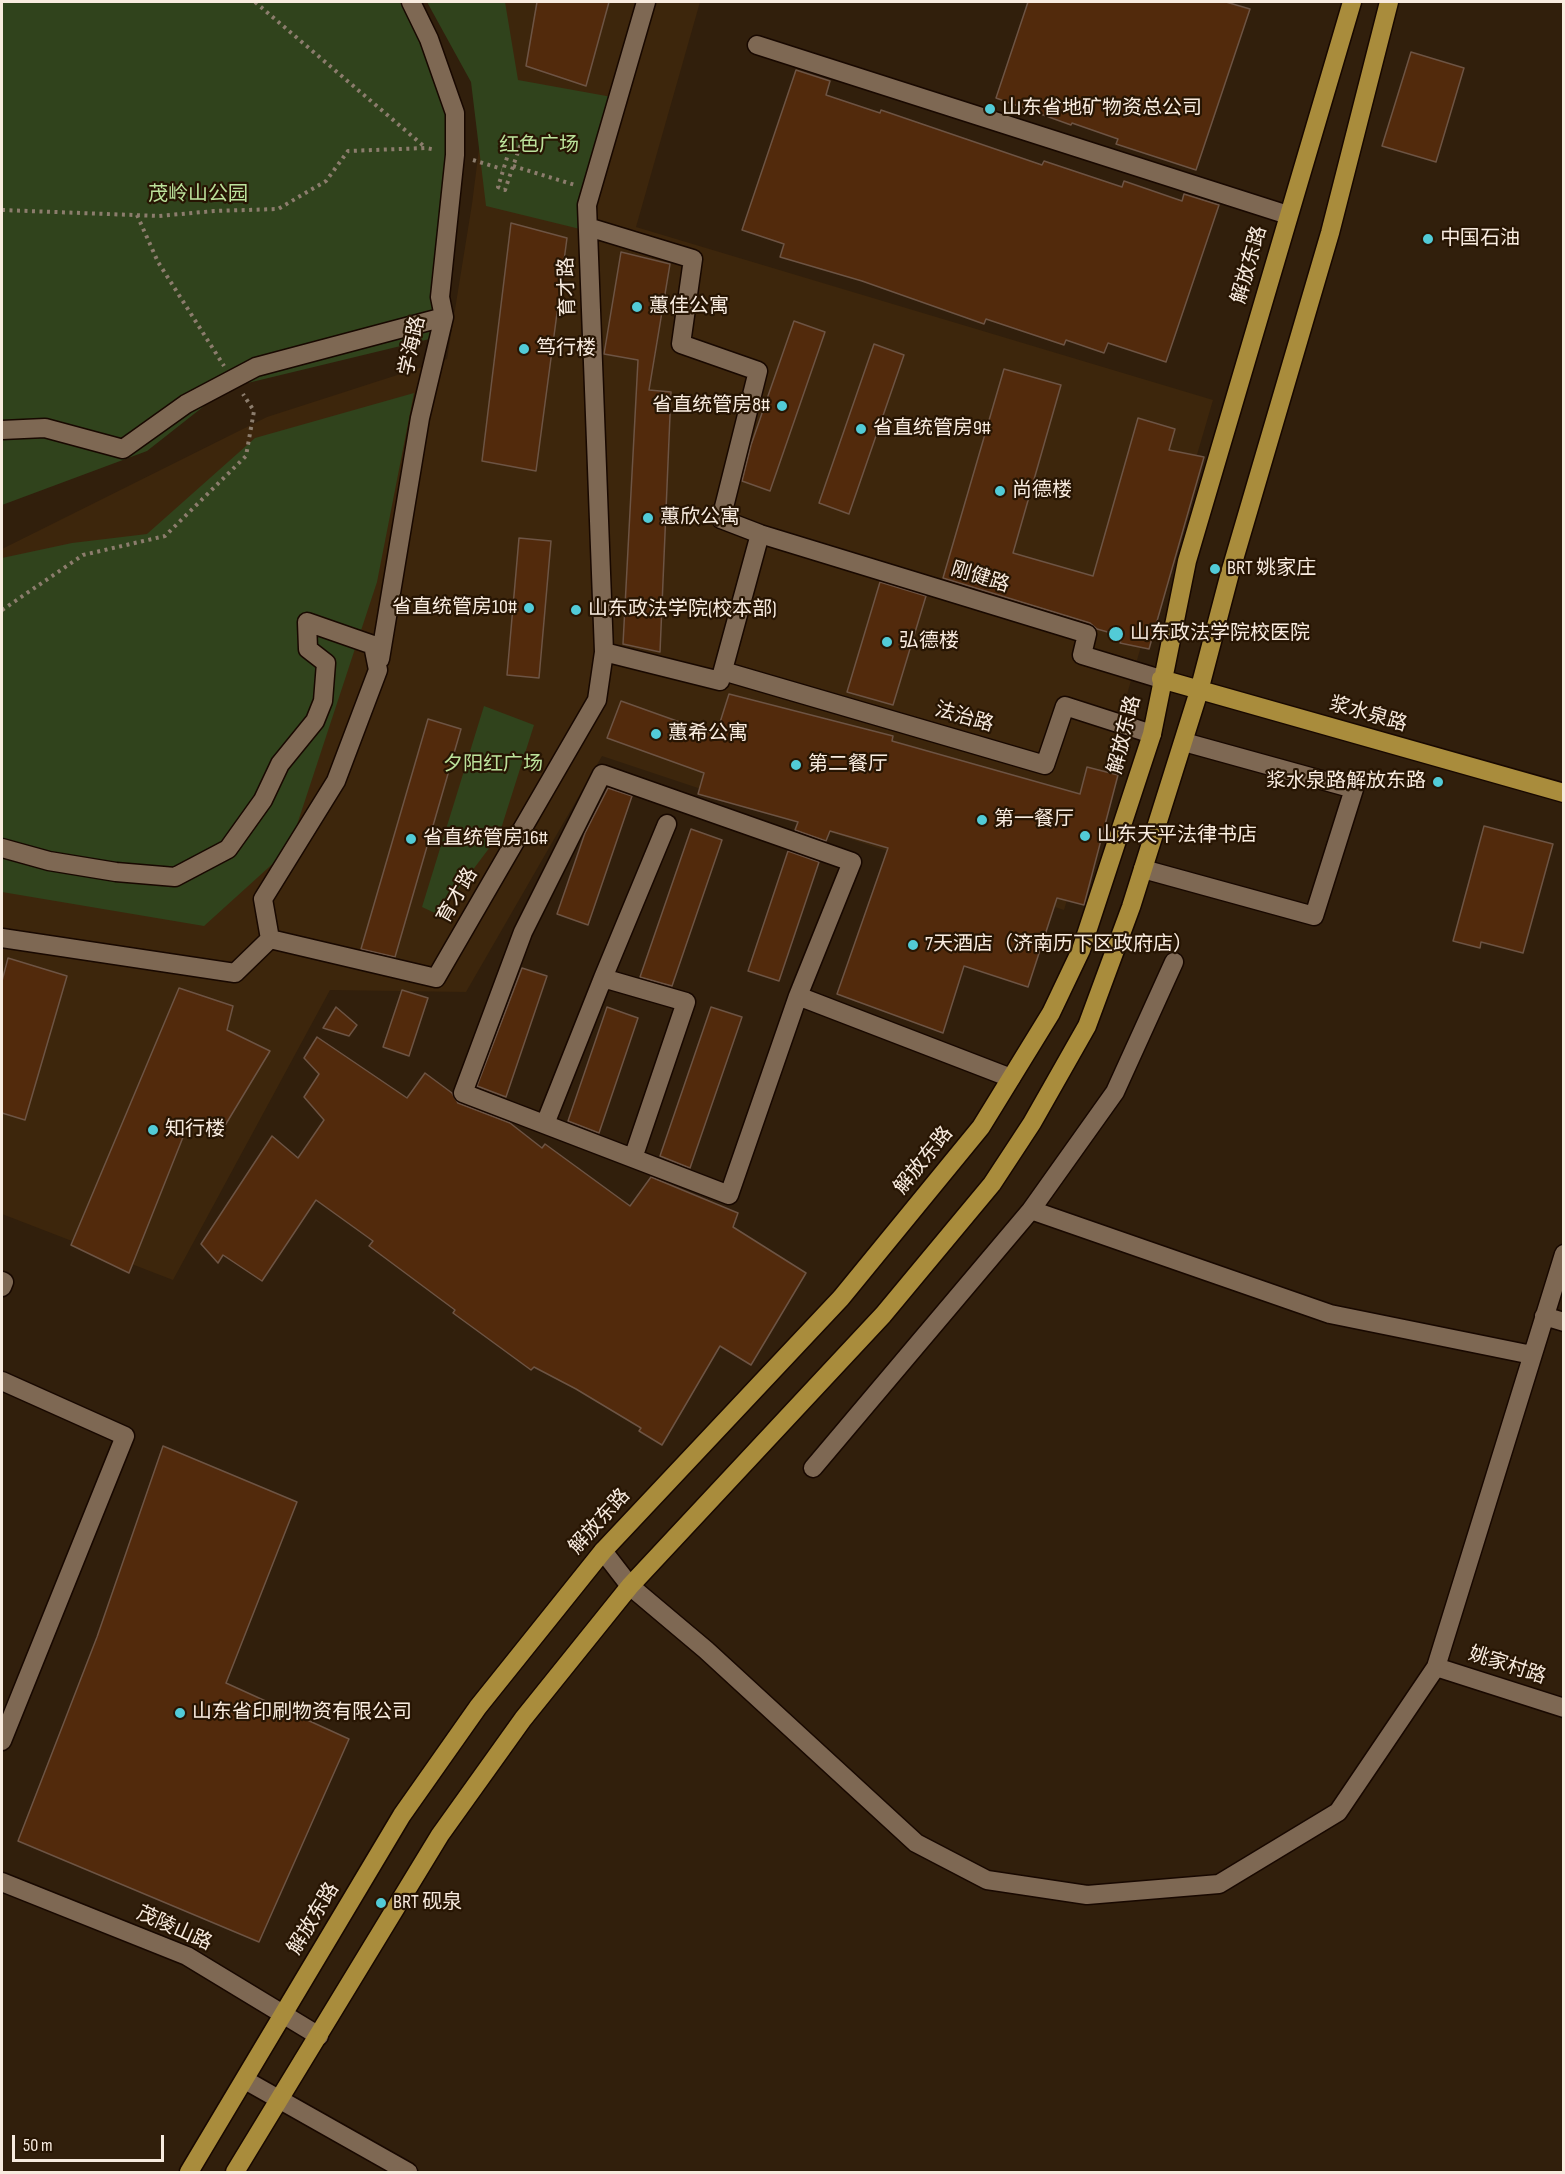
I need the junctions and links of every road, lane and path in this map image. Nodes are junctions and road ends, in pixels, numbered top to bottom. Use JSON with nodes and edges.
{"nodes":[{"id":1,"x":255,"y":2,"type":"edge"},
{"id":2,"x":411,"y":2,"type":"edge"},
{"id":3,"x":646,"y":2,"type":"edge"},
{"id":4,"x":1352,"y":2,"type":"edge"},
{"id":5,"x":1389,"y":2,"type":"edge"},
{"id":6,"x":757,"y":45,"type":"dead end"},
{"id":7,"x":426,"y":148,"type":"junction"},
{"id":8,"x":455,"y":154,"type":"junction"},
{"id":9,"x":513,"y":166,"type":"junction"},
{"id":10,"x":502,"y":169,"type":"junction"},
{"id":11,"x":591,"y":190,"type":"junction"},
{"id":12,"x":2,"y":210,"type":"edge"},
{"id":13,"x":1288,"y":215,"type":"junction"},
{"id":14,"x":588,"y":227,"type":"junction"},
{"id":15,"x":444,"y":316,"type":"junction"},
{"id":16,"x":2,"y":430,"type":"edge"},
{"id":17,"x":760,"y":534,"type":"junction"},
{"id":18,"x":604,"y":652,"type":"junction"},
{"id":19,"x":378,"y":670,"type":"junction"},
{"id":20,"x":721,"y":676,"type":"junction"},
{"id":21,"x":1161,"y":679,"type":"junction"},
{"id":22,"x":1199,"y":691,"type":"junction"},
{"id":23,"x":1152,"y":734,"type":"junction"},
{"id":24,"x":1184,"y":742,"type":"junction"},
{"id":25,"x":1563,"y":793,"type":"edge"},
{"id":26,"x":668,"y":824,"type":"dead end"},
{"id":27,"x":2,"y":848,"type":"edge"},
{"id":28,"x":1143,"y":869,"type":"junction"},
{"id":29,"x":2,"y":938,"type":"edge"},
{"id":30,"x":270,"y":939,"type":"junction"},
{"id":31,"x":1174,"y":962,"type":"dead end"},
{"id":32,"x":603,"y":978,"type":"junction"},
{"id":33,"x":798,"y":996,"type":"junction"},
{"id":34,"x":1011,"y":1078,"type":"junction"},
{"id":35,"x":545,"y":1125,"type":"junction"},
{"id":36,"x":633,"y":1158,"type":"junction"},
{"id":37,"x":1031,"y":1210,"type":"junction"},
{"id":38,"x":1563,"y":1254,"type":"edge"},
{"id":39,"x":2,"y":1281,"type":"edge"},
{"id":40,"x":2,"y":1287,"type":"edge"},
{"id":41,"x":1544,"y":1316,"type":"junction"},
{"id":42,"x":1563,"y":1322,"type":"edge"},
{"id":43,"x":1532,"y":1355,"type":"junction"},
{"id":44,"x":2,"y":1381,"type":"edge"},
{"id":45,"x":813,"y":1468,"type":"dead end"},
{"id":46,"x":603,"y":1551,"type":"junction"},
{"id":47,"x":630,"y":1586,"type":"junction"},
{"id":48,"x":1436,"y":1667,"type":"junction"},
{"id":49,"x":1563,"y":1708,"type":"edge"},
{"id":50,"x":2,"y":1741,"type":"edge"},
{"id":51,"x":2,"y":1882,"type":"edge"},
{"id":52,"x":284,"y":2014,"type":"junction"},
{"id":53,"x":319,"y":2036,"type":"junction"},
{"id":54,"x":245,"y":2080,"type":"junction"},
{"id":55,"x":278,"y":2099,"type":"junction"},
{"id":56,"x":189,"y":2172,"type":"edge"},
{"id":57,"x":234,"y":2172,"type":"edge"},
{"id":58,"x":408,"y":2172,"type":"edge"}],
"edges":[{"from":1,"to":7,"type":"path"},
{"from":2,"to":8,"type":"street","name":"学海路"},
{"from":3,"to":11,"type":"street","name":"育才路"},
{"from":4,"to":13,"type":"main road","name":"解放东路"},
{"from":5,"to":22,"type":"main road"},
{"from":6,"to":13,"type":"street"},
{"from":7,"to":8,"type":"path"},
{"from":7,"to":12,"type":"path"},
{"from":8,"to":10,"type":"path"},
{"from":8,"to":15,"type":"street","name":"学海路"},
{"from":9,"to":10,"type":"path"},
{"from":9,"to":10,"type":"path"},
{"from":9,"to":11,"type":"path"},
{"from":11,"to":14,"type":"street","name":"育才路"},
{"from":13,"to":21,"type":"main road","name":"解放东路"},
{"from":14,"to":17,"type":"street"},
{"from":14,"to":18,"type":"street","name":"育才路"},
{"from":15,"to":16,"type":"street"},
{"from":15,"to":19,"type":"street","name":"学海路"},
{"from":17,"to":20,"type":"street"},
{"from":17,"to":21,"type":"street","name":"刚健路"},
{"from":18,"to":20,"type":"street"},
{"from":18,"to":30,"type":"street","name":"育才路"},
{"from":19,"to":27,"type":"street"},
{"from":19,"to":30,"type":"street","name":"学海路"},
{"from":20,"to":23,"type":"street","name":"法治路"},
{"from":21,"to":22,"type":"main road","name":"浆水泉路"},
{"from":21,"to":23,"type":"main road","name":"解放东路"},
{"from":22,"to":24,"type":"main road"},
{"from":22,"to":25,"type":"main road","name":"浆水泉路"},
{"from":23,"to":34,"type":"main road","name":"解放东路"},
{"from":24,"to":28,"type":"main road"},
{"from":24,"to":28,"type":"street"},
{"from":26,"to":32,"type":"street"},
{"from":28,"to":47,"type":"main road"},
{"from":29,"to":30,"type":"street"},
{"from":31,"to":37,"type":"street"},
{"from":32,"to":35,"type":"street"},
{"from":32,"to":36,"type":"street"},
{"from":33,"to":34,"type":"street"},
{"from":33,"to":35,"type":"street"},
{"from":33,"to":36,"type":"street"},
{"from":34,"to":46,"type":"main road","name":"解放东路"},
{"from":35,"to":36,"type":"street"},
{"from":37,"to":43,"type":"street"},
{"from":37,"to":45,"type":"street"},
{"from":38,"to":41,"type":"street"},
{"from":39,"to":40,"type":"street"},
{"from":41,"to":42,"type":"street"},
{"from":41,"to":43,"type":"street"},
{"from":43,"to":48,"type":"street"},
{"from":44,"to":50,"type":"street"},
{"from":46,"to":47,"type":"street"},
{"from":46,"to":52,"type":"main road","name":"解放东路"},
{"from":47,"to":48,"type":"street"},
{"from":47,"to":53,"type":"main road"},
{"from":48,"to":49,"type":"street","name":"姚家村路"},
{"from":51,"to":52,"type":"street","name":"茂陵山路"},
{"from":52,"to":53,"type":"street","name":"茂陵山路"},
{"from":52,"to":54,"type":"main road","name":"解放东路"},
{"from":53,"to":55,"type":"main road"},
{"from":54,"to":55,"type":"street"},
{"from":54,"to":56,"type":"main road","name":"解放东路"},
{"from":55,"to":57,"type":"main road"},
{"from":55,"to":58,"type":"street"}]}
